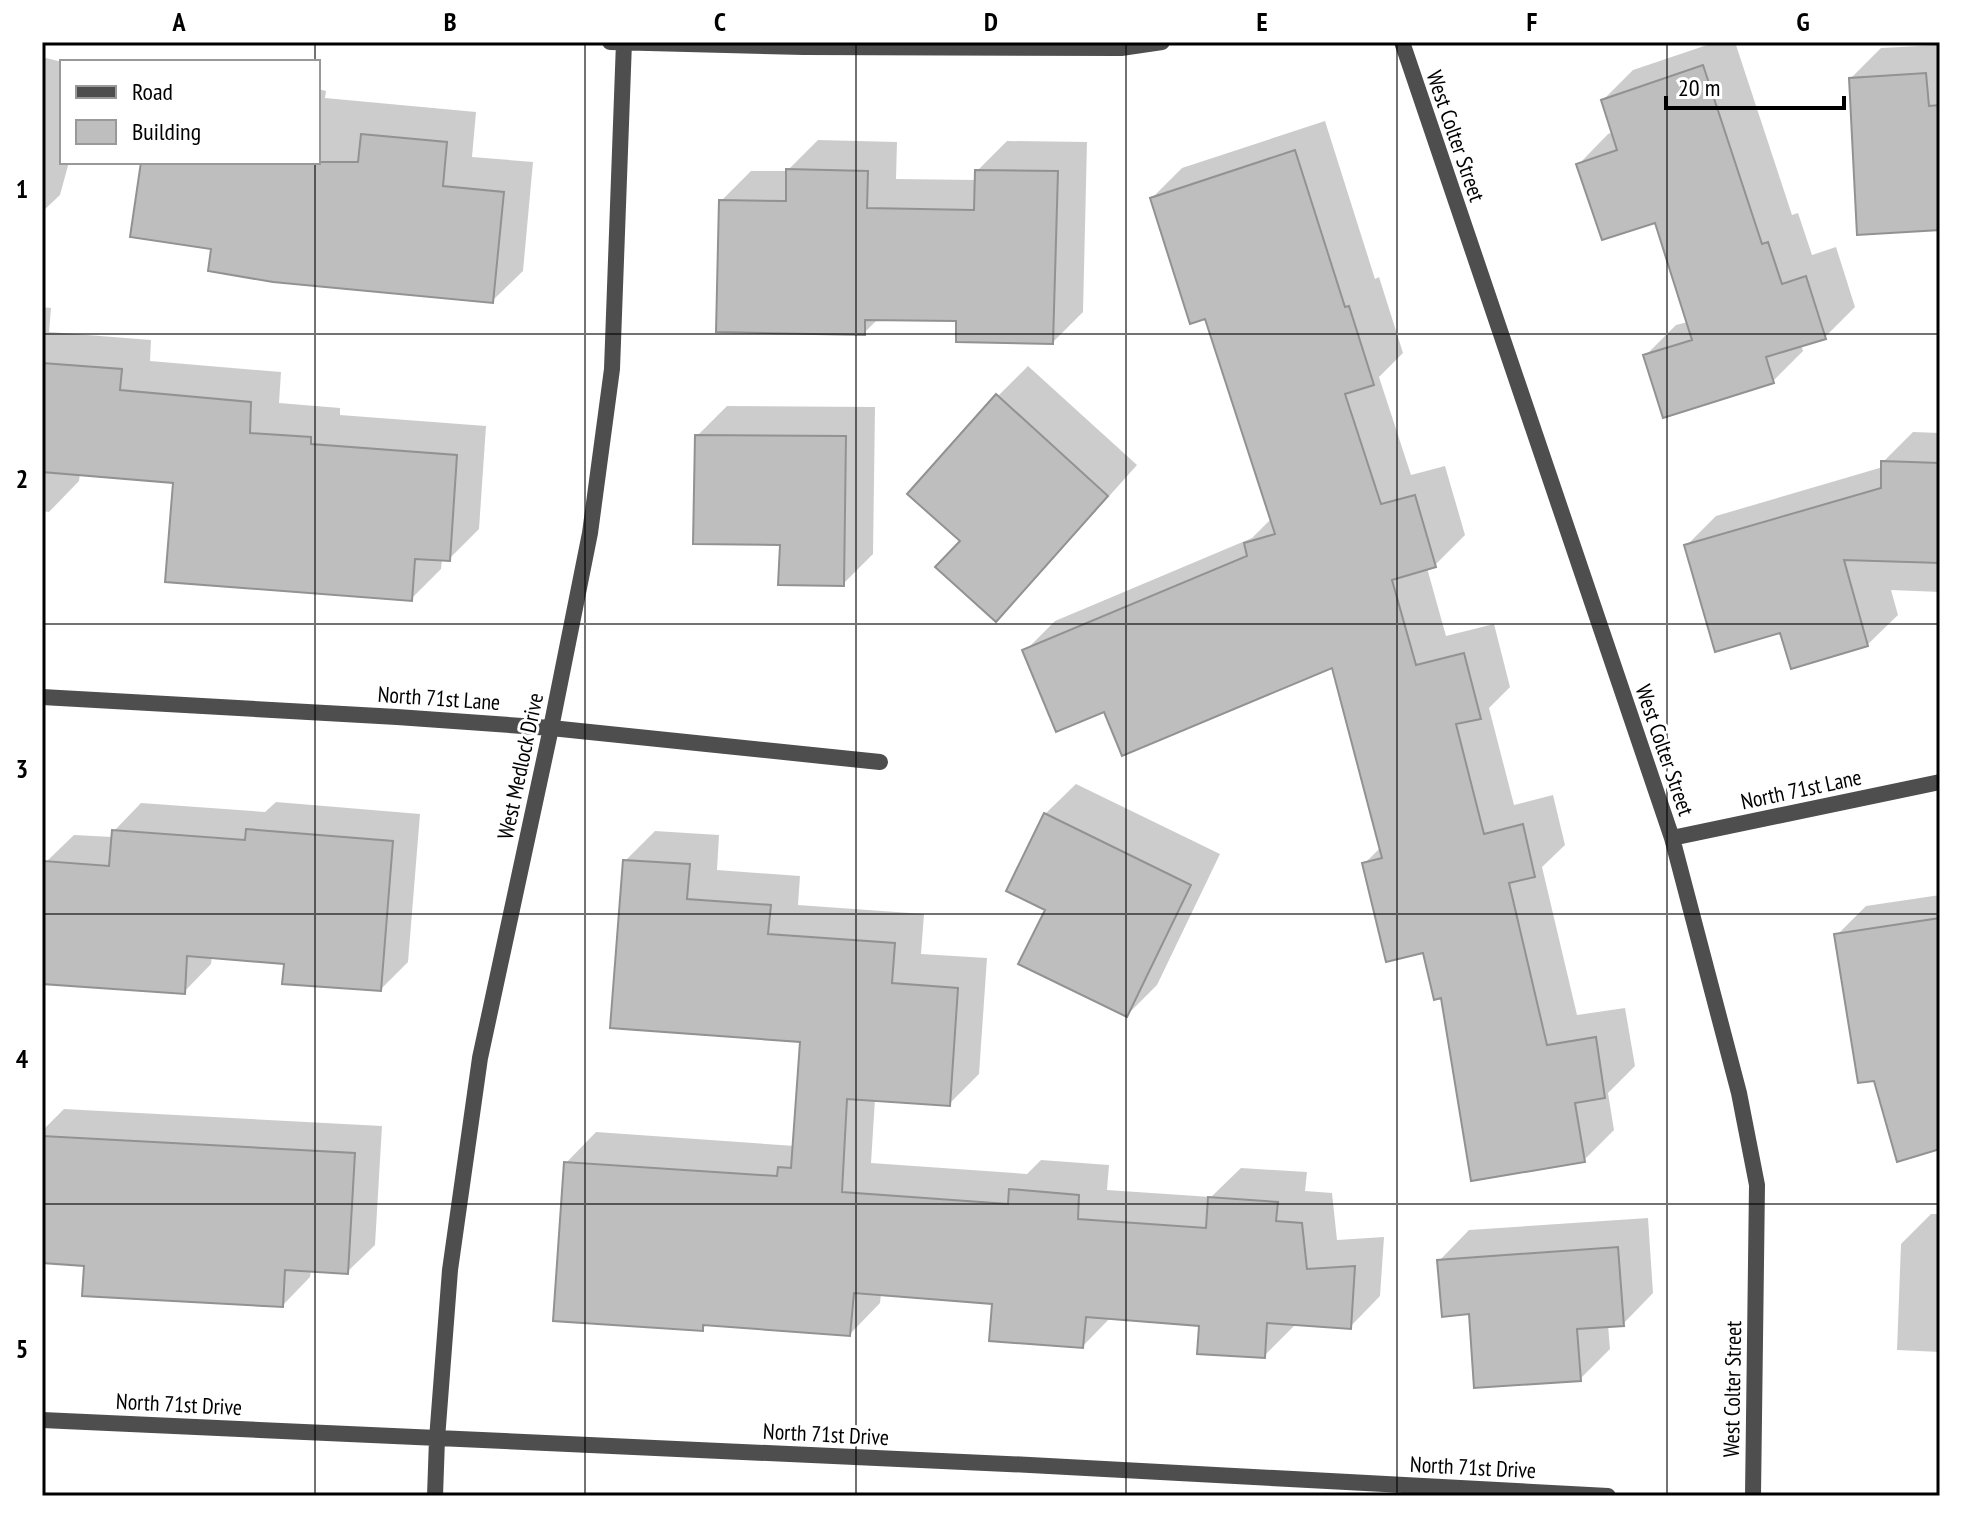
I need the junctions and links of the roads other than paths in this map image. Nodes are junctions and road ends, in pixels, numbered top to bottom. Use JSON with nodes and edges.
{"nodes":[{"id":1,"x":619,"y":42,"type":"edge"},
{"id":2,"x":1162,"y":42,"type":"edge"},
{"id":3,"x":1402,"y":42,"type":"edge"},
{"id":4,"x":42,"y":697,"type":"edge"},
{"id":5,"x":551,"y":728,"type":"junction"},
{"id":6,"x":880,"y":762,"type":"dead end"},
{"id":7,"x":1940,"y":782,"type":"edge"},
{"id":8,"x":1672,"y":838,"type":"junction"},
{"id":9,"x":42,"y":1420,"type":"edge"},
{"id":10,"x":437,"y":1439,"type":"junction"},
{"id":11,"x":435,"y":1496,"type":"edge"},
{"id":12,"x":1608,"y":1496,"type":"edge"},
{"id":13,"x":1753,"y":1496,"type":"edge"}],
"edges":[{"from":1,"to":2,"type":"street"},
{"from":1,"to":5,"type":"street","name":"West Medlock Drive"},
{"from":3,"to":8,"type":"street","name":"West Colter Street"},
{"from":4,"to":5,"type":"street","name":"North 71st Lane"},
{"from":5,"to":6,"type":"street","name":"North 71st Lane"},
{"from":5,"to":10,"type":"street","name":"West Medlock Drive"},
{"from":7,"to":8,"type":"street","name":"North 71st Lane"},
{"from":8,"to":13,"type":"street","name":"West Colter Street"},
{"from":9,"to":10,"type":"street","name":"North 71st Drive"},
{"from":10,"to":11,"type":"street","name":"West Medlock Drive"},
{"from":10,"to":12,"type":"street","name":"North 71st Drive"}]}
